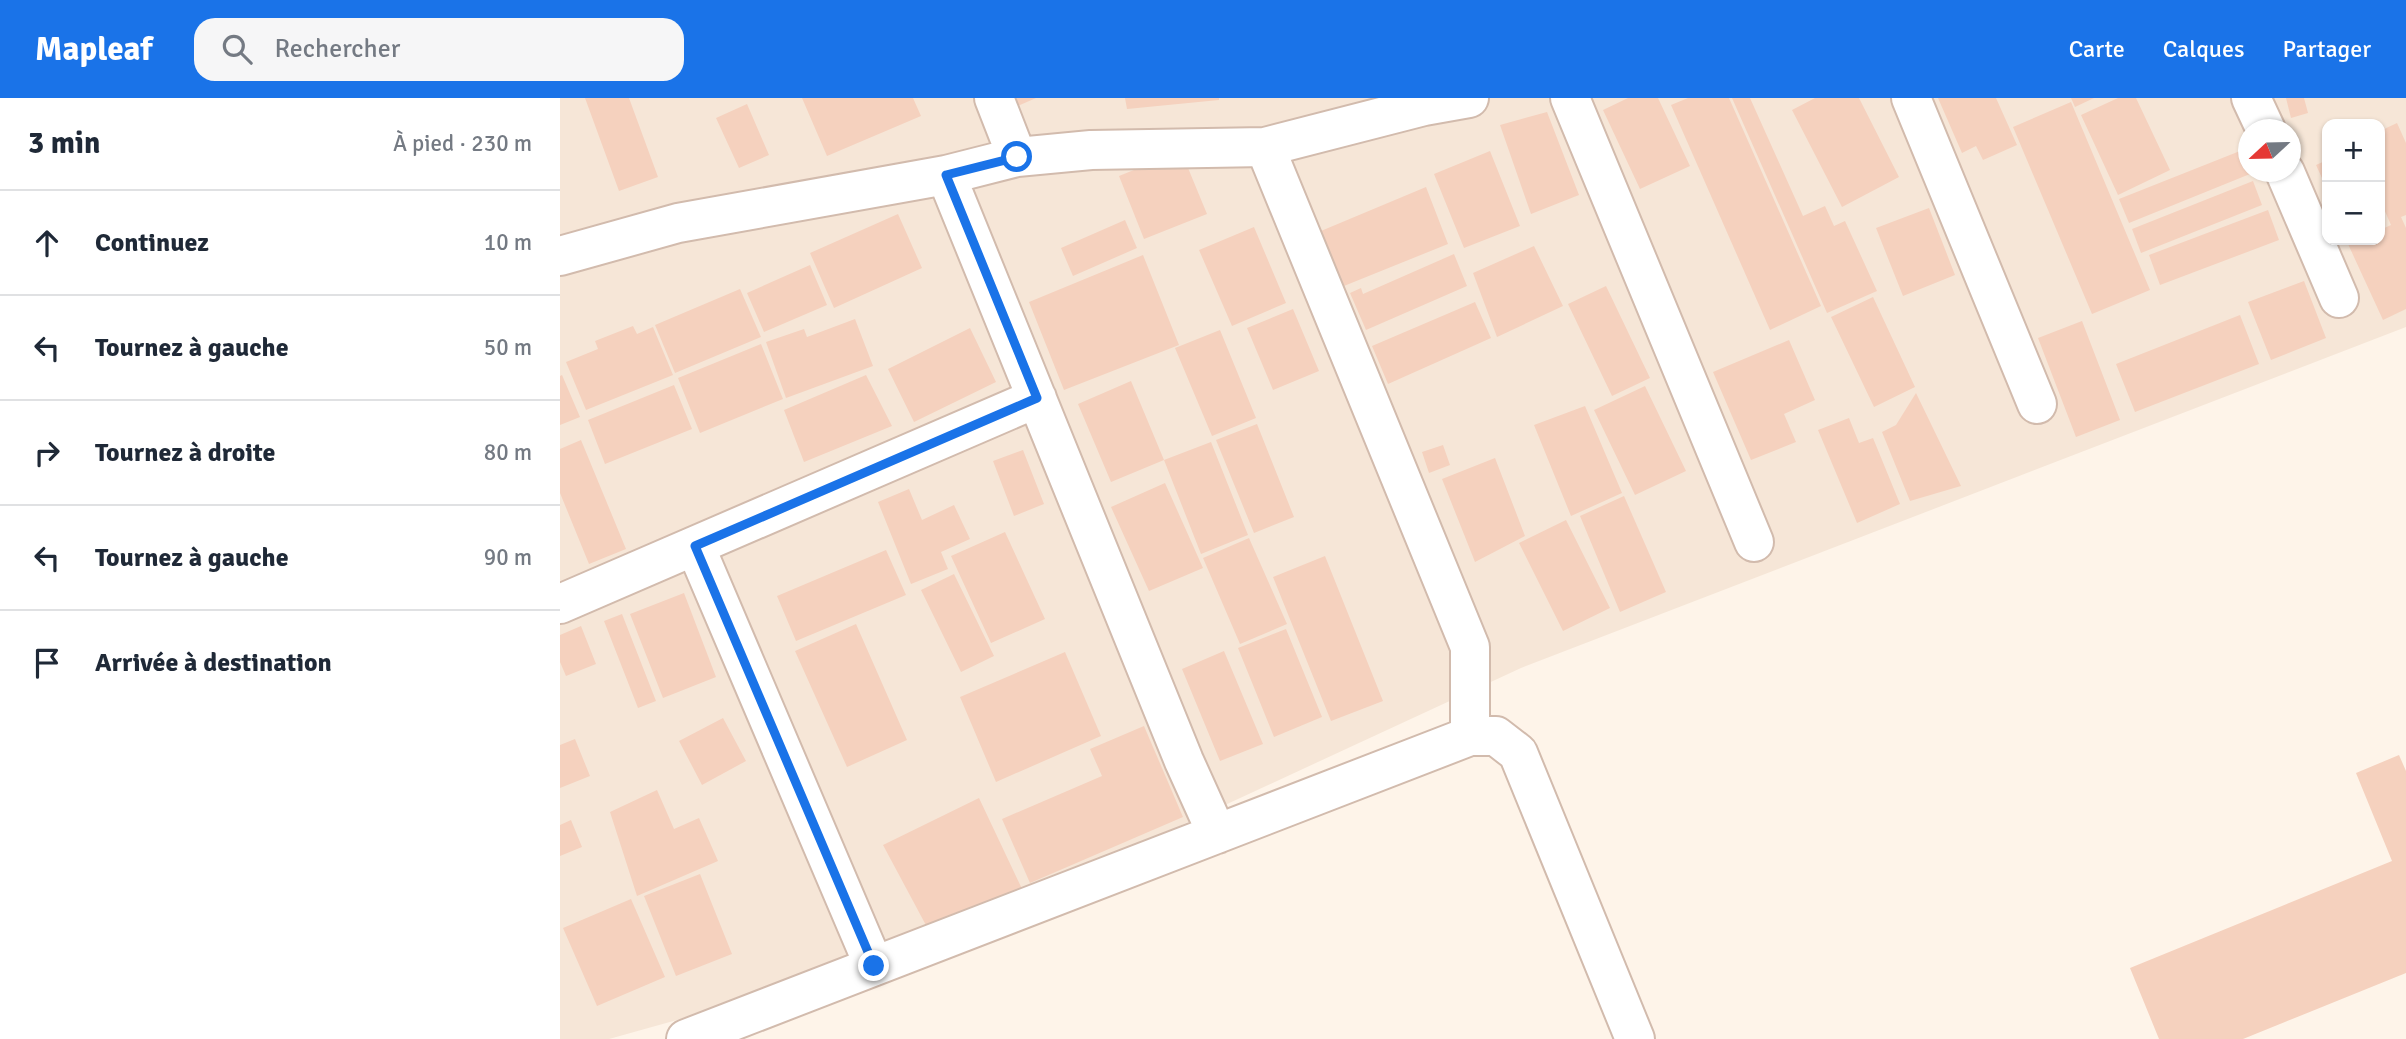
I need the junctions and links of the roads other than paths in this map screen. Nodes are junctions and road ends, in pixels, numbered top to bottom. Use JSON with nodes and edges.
{"nodes":[{"id":1,"x":994,"y":98,"type":"edge"},
{"id":2,"x":1469,"y":98,"type":"edge"},
{"id":3,"x":1570,"y":98,"type":"edge"},
{"id":4,"x":1911,"y":98,"type":"edge"},
{"id":5,"x":2251,"y":98,"type":"edge"},
{"id":6,"x":2261,"y":119,"type":"edge"},
{"id":7,"x":1265,"y":147,"type":"junction"},
{"id":8,"x":1017,"y":157,"type":"junction"},
{"id":9,"x":946,"y":175,"type":"junction"},
{"id":10,"x":2289,"y":182,"type":"edge"},
{"id":11,"x":560,"y":256,"type":"edge"},
{"id":12,"x":2339,"y":298,"type":"dead end"},
{"id":13,"x":1037,"y":398,"type":"junction"},
{"id":14,"x":2037,"y":404,"type":"dead end"},
{"id":15,"x":1754,"y":542,"type":"dead end"},
{"id":16,"x":695,"y":546,"type":"junction"},
{"id":17,"x":560,"y":604,"type":"edge"},
{"id":18,"x":1470,"y":736,"type":"junction"},
{"id":19,"x":1217,"y":834,"type":"junction"},
{"id":20,"x":874,"y":966,"type":"junction"},
{"id":21,"x":687,"y":1039,"type":"edge"},
{"id":22,"x":1635,"y":1039,"type":"edge"}],
"edges":[{"from":1,"to":8,"type":"street"},
{"from":2,"to":7,"type":"street"},
{"from":3,"to":15,"type":"street"},
{"from":4,"to":14,"type":"street"},
{"from":5,"to":6,"type":"street"},
{"from":7,"to":8,"type":"street"},
{"from":7,"to":18,"type":"street"},
{"from":8,"to":9,"type":"street"},
{"from":9,"to":11,"type":"street"},
{"from":9,"to":13,"type":"street"},
{"from":10,"to":12,"type":"street"},
{"from":13,"to":16,"type":"street"},
{"from":13,"to":19,"type":"street"},
{"from":16,"to":17,"type":"street"},
{"from":16,"to":20,"type":"street"},
{"from":18,"to":19,"type":"street"},
{"from":18,"to":22,"type":"street"},
{"from":19,"to":20,"type":"street"},
{"from":20,"to":21,"type":"street"}]}
